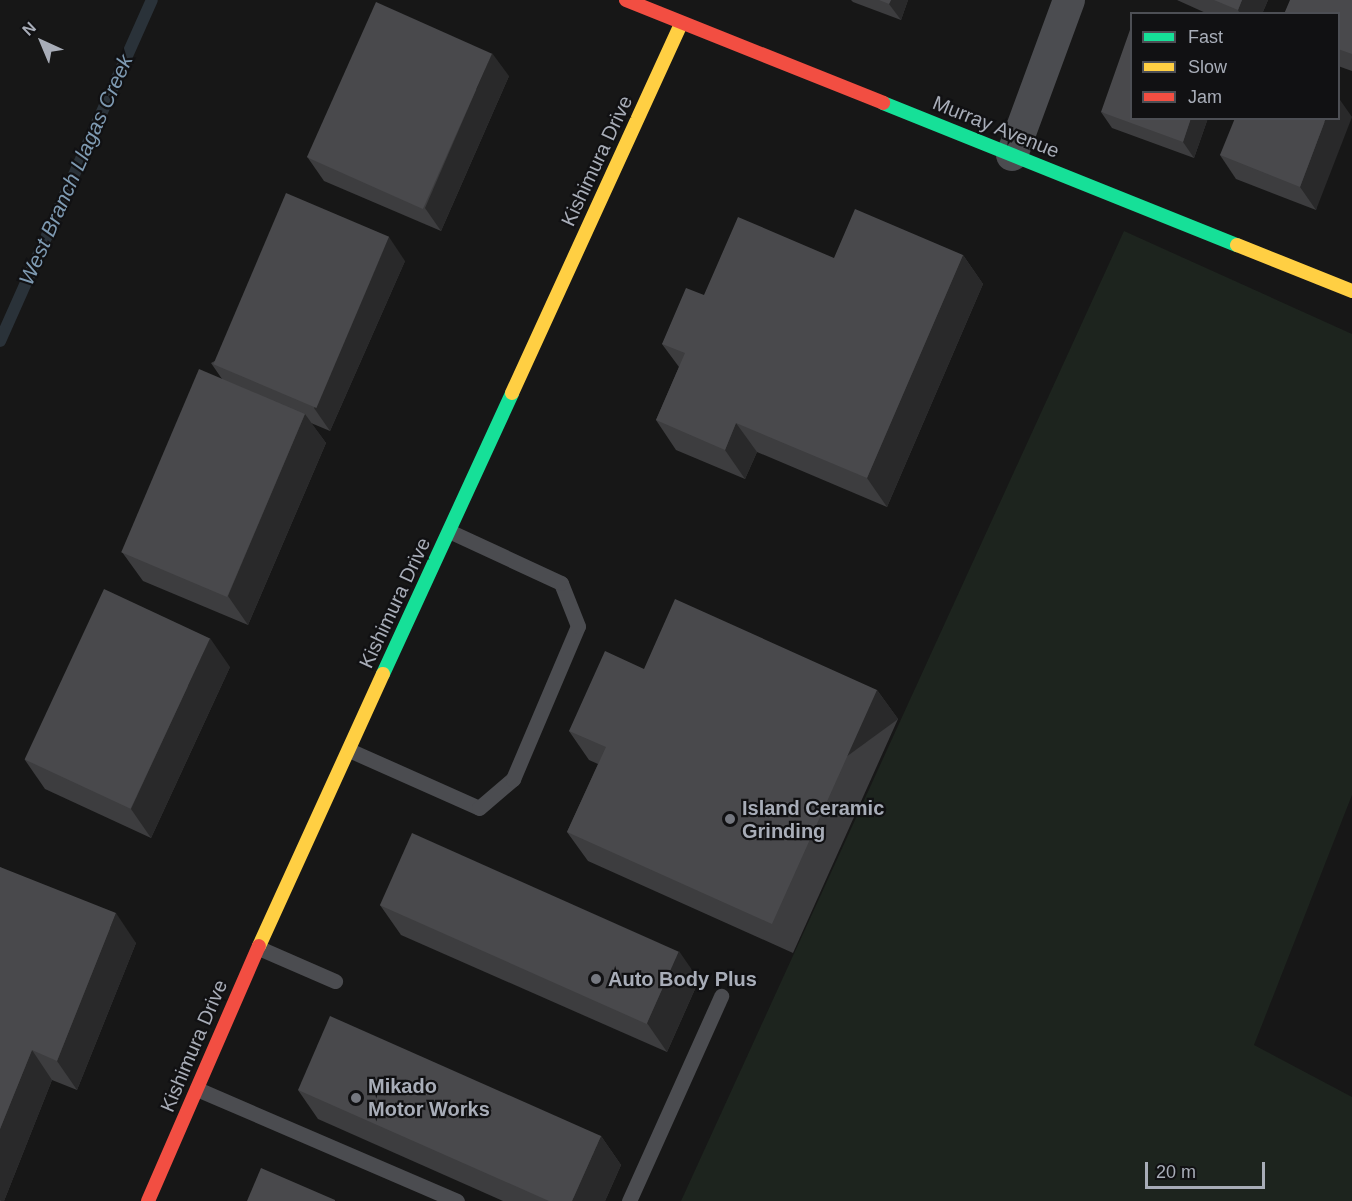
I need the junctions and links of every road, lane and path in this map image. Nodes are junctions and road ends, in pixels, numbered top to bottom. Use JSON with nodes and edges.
{"nodes":[{"id":1,"x":626,"y":0,"type":"edge"},
{"id":2,"x":1069,"y":0,"type":"edge"},
{"id":3,"x":681,"y":24,"type":"junction"},
{"id":4,"x":1012,"y":154,"type":"junction"},
{"id":5,"x":1352,"y":291,"type":"edge"},
{"id":6,"x":449,"y":531,"type":"junction"},
{"id":7,"x":349,"y":750,"type":"junction"},
{"id":8,"x":259,"y":948,"type":"junction"},
{"id":9,"x":335,"y":981,"type":"dead end"},
{"id":10,"x":721,"y":996,"type":"dead end"},
{"id":11,"x":197,"y":1089,"type":"junction"},
{"id":12,"x":148,"y":1201,"type":"edge"},
{"id":13,"x":457,"y":1201,"type":"edge"},
{"id":14,"x":629,"y":1201,"type":"edge"}],
"edges":[{"from":1,"to":3,"type":"street","name":"Murray Avenue"},
{"from":2,"to":4,"type":"street"},
{"from":3,"to":4,"type":"street","name":"Murray Avenue"},
{"from":3,"to":6,"type":"street","name":"Kishimura Drive"},
{"from":4,"to":5,"type":"street","name":"Murray Avenue"},
{"from":6,"to":7,"type":"street","name":"Kishimura Drive"},
{"from":6,"to":7,"type":"lane"},
{"from":7,"to":8,"type":"street","name":"Kishimura Drive"},
{"from":8,"to":9,"type":"lane"},
{"from":8,"to":11,"type":"street","name":"Kishimura Drive"},
{"from":10,"to":14,"type":"lane"},
{"from":11,"to":12,"type":"street","name":"Kishimura Drive"},
{"from":11,"to":13,"type":"lane"}]}
